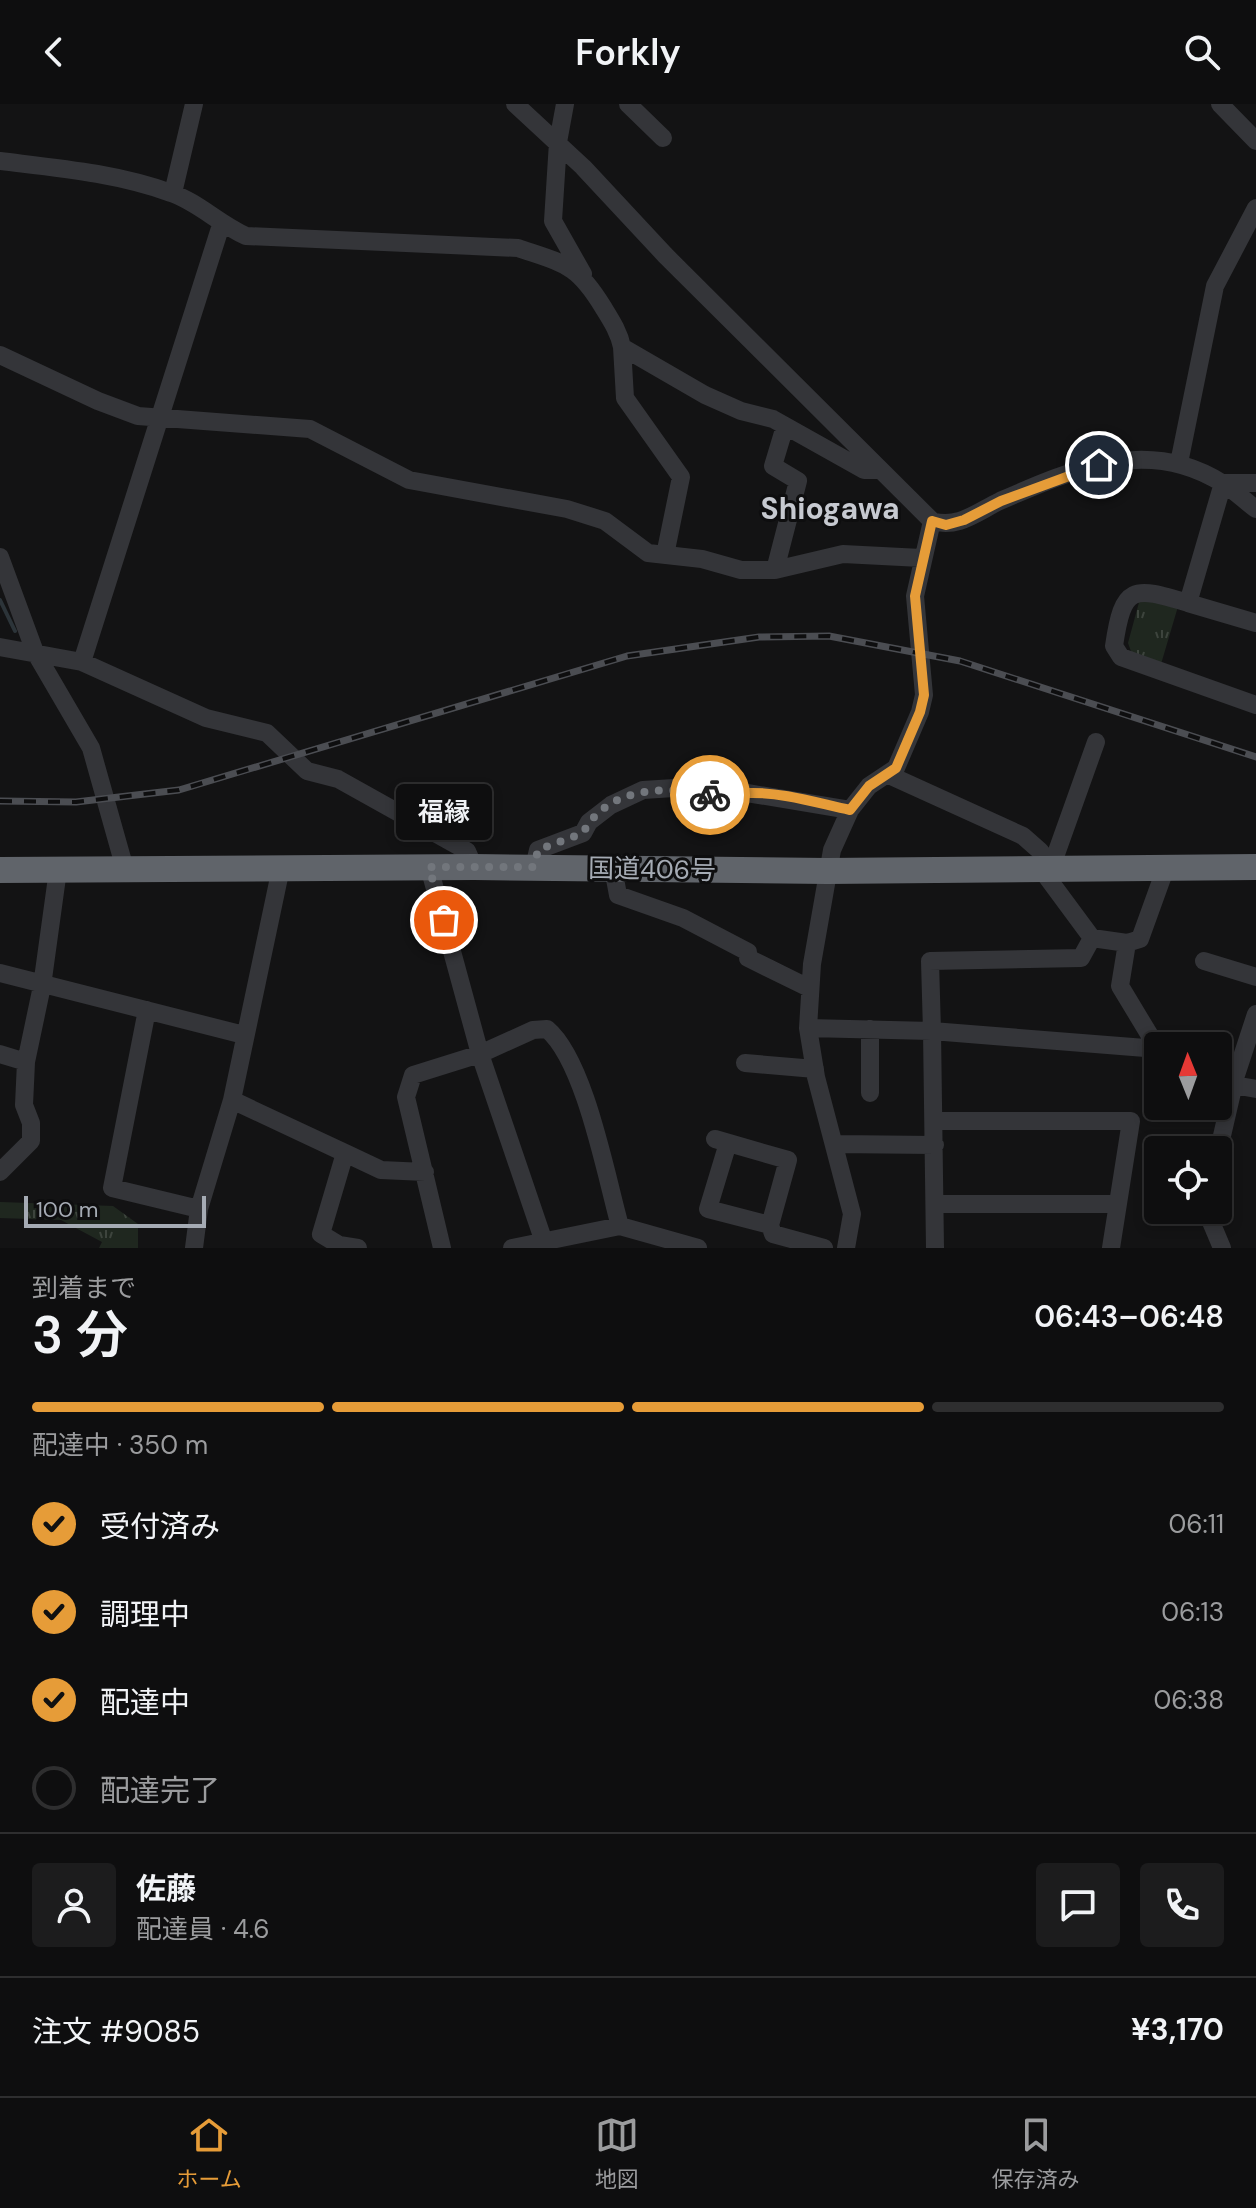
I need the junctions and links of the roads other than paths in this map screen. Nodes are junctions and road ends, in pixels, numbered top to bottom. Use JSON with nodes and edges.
{"nodes":[{"id":1,"x":194,"y":104,"type":"edge"},
{"id":2,"x":565,"y":104,"type":"edge"},
{"id":3,"x":628,"y":104,"type":"edge"},
{"id":4,"x":1220,"y":104,"type":"edge"},
{"id":5,"x":517,"y":107,"type":"edge"},
{"id":6,"x":663,"y":138,"type":"dead end"},
{"id":7,"x":1256,"y":141,"type":"edge"},
{"id":8,"x":558,"y":142,"type":"junction"},
{"id":9,"x":0,"y":161,"type":"edge"},
{"id":10,"x":173,"y":193,"type":"junction"},
{"id":11,"x":1256,"y":208,"type":"edge"},
{"id":12,"x":221,"y":225,"type":"junction"},
{"id":13,"x":584,"y":276,"type":"junction"},
{"id":14,"x":622,"y":347,"type":"junction"},
{"id":15,"x":0,"y":355,"type":"edge"},
{"id":16,"x":158,"y":420,"type":"junction"},
{"id":17,"x":785,"y":426,"type":"junction"},
{"id":18,"x":1179,"y":463,"type":"junction"},
{"id":19,"x":879,"y":470,"type":"junction"},
{"id":20,"x":1223,"y":483,"type":"junction"},
{"id":21,"x":1256,"y":483,"type":"edge"},
{"id":22,"x":1256,"y":509,"type":"edge"},
{"id":23,"x":932,"y":521,"type":"junction"},
{"id":24,"x":665,"y":555,"type":"junction"},
{"id":25,"x":0,"y":557,"type":"edge"},
{"id":26,"x":921,"y":558,"type":"junction"},
{"id":27,"x":775,"y":570,"type":"junction"},
{"id":28,"x":1188,"y":603,"type":"junction"},
{"id":29,"x":1256,"y":623,"type":"edge"},
{"id":30,"x":0,"y":647,"type":"edge"},
{"id":31,"x":35,"y":652,"type":"junction"},
{"id":32,"x":82,"y":662,"type":"junction"},
{"id":33,"x":1256,"y":705,"type":"edge"},
{"id":34,"x":1097,"y":743,"type":"dead end"},
{"id":35,"x":889,"y":775,"type":"junction"},
{"id":36,"x":850,"y":810,"type":"junction"},
{"id":37,"x":429,"y":867,"type":"junction"},
{"id":38,"x":474,"y":867,"type":"junction"},
{"id":39,"x":534,"y":867,"type":"junction"},
{"id":40,"x":1166,"y":867,"type":"junction"},
{"id":41,"x":1256,"y":867,"type":"edge"},
{"id":42,"x":281,"y":868,"type":"junction"},
{"id":43,"x":613,"y":868,"type":"junction"},
{"id":44,"x":1046,"y":868,"type":"junction"},
{"id":45,"x":125,"y":869,"type":"junction"},
{"id":46,"x":0,"y":870,"type":"edge"},
{"id":47,"x":58,"y":870,"type":"junction"},
{"id":48,"x":827,"y":871,"type":"junction"},
{"id":49,"x":1092,"y":938,"type":"junction"},
{"id":50,"x":1127,"y":943,"type":"junction"},
{"id":51,"x":1204,"y":961,"type":"dead end"},
{"id":52,"x":0,"y":973,"type":"edge"},
{"id":53,"x":1256,"y":977,"type":"edge"},
{"id":54,"x":42,"y":986,"type":"junction"},
{"id":55,"x":809,"y":988,"type":"junction"},
{"id":56,"x":147,"y":1010,"type":"junction"},
{"id":57,"x":1256,"y":1014,"type":"edge"},
{"id":58,"x":808,"y":1028,"type":"junction"},
{"id":59,"x":870,"y":1029,"type":"junction"},
{"id":60,"x":932,"y":1031,"type":"junction"},
{"id":61,"x":1148,"y":1032,"type":"edge"},
{"id":62,"x":244,"y":1035,"type":"junction"},
{"id":63,"x":1144,"y":1048,"type":"edge"},
{"id":64,"x":0,"y":1054,"type":"edge"},
{"id":65,"x":480,"y":1054,"type":"junction"},
{"id":66,"x":26,"y":1062,"type":"junction"},
{"id":67,"x":745,"y":1063,"type":"dead end"},
{"id":68,"x":815,"y":1069,"type":"junction"},
{"id":69,"x":1232,"y":1070,"type":"edge"},
{"id":70,"x":1232,"y":1078,"type":"edge"},
{"id":71,"x":1256,"y":1089,"type":"edge"},
{"id":72,"x":870,"y":1093,"type":"dead end"},
{"id":73,"x":232,"y":1100,"type":"junction"},
{"id":74,"x":935,"y":1121,"type":"junction"},
{"id":75,"x":834,"y":1144,"type":"junction"},
{"id":76,"x":935,"y":1145,"type":"junction"},
{"id":77,"x":345,"y":1153,"type":"junction"},
{"id":78,"x":0,"y":1172,"type":"edge"},
{"id":79,"x":425,"y":1172,"type":"junction"},
{"id":80,"x":935,"y":1204,"type":"junction"},
{"id":81,"x":1118,"y":1204,"type":"junction"},
{"id":82,"x":199,"y":1209,"type":"junction"},
{"id":83,"x":1212,"y":1224,"type":"edge"},
{"id":84,"x":770,"y":1225,"type":"junction"},
{"id":85,"x":620,"y":1226,"type":"junction"},
{"id":86,"x":652,"y":1240,"type":"edge"},
{"id":87,"x":544,"y":1244,"type":"edge"},
{"id":88,"x":194,"y":1248,"type":"edge"},
{"id":89,"x":358,"y":1248,"type":"edge"},
{"id":90,"x":442,"y":1248,"type":"edge"},
{"id":91,"x":512,"y":1248,"type":"edge"},
{"id":92,"x":698,"y":1248,"type":"edge"},
{"id":93,"x":824,"y":1248,"type":"edge"},
{"id":94,"x":846,"y":1248,"type":"edge"},
{"id":95,"x":935,"y":1248,"type":"edge"},
{"id":96,"x":1111,"y":1248,"type":"edge"},
{"id":97,"x":1222,"y":1248,"type":"edge"}],
"edges":[{"from":1,"to":10,"type":"street"},
{"from":2,"to":8,"type":"street"},
{"from":3,"to":6,"type":"street"},
{"from":4,"to":7,"type":"street"},
{"from":5,"to":8,"type":"street"},
{"from":8,"to":13,"type":"street"},
{"from":8,"to":19,"type":"street"},
{"from":9,"to":10,"type":"street"},
{"from":10,"to":12,"type":"street"},
{"from":11,"to":18,"type":"street"},
{"from":12,"to":13,"type":"street"},
{"from":12,"to":16,"type":"street"},
{"from":13,"to":14,"type":"street"},
{"from":14,"to":17,"type":"street"},
{"from":14,"to":24,"type":"street"},
{"from":15,"to":16,"type":"street"},
{"from":16,"to":24,"type":"street"},
{"from":16,"to":32,"type":"street"},
{"from":17,"to":19,"type":"street"},
{"from":17,"to":27,"type":"street"},
{"from":18,"to":20,"type":"street"},
{"from":18,"to":23,"type":"street"},
{"from":19,"to":23,"type":"street"},
{"from":20,"to":21,"type":"street"},
{"from":20,"to":22,"type":"street"},
{"from":20,"to":28,"type":"street"},
{"from":23,"to":26,"type":"street"},
{"from":24,"to":27,"type":"street"},
{"from":25,"to":31,"type":"street"},
{"from":26,"to":27,"type":"street"},
{"from":26,"to":35,"type":"street"},
{"from":28,"to":29,"type":"street"},
{"from":28,"to":33,"type":"street"},
{"from":30,"to":31,"type":"street"},
{"from":31,"to":32,"type":"street"},
{"from":31,"to":45,"type":"street"},
{"from":32,"to":38,"type":"street"},
{"from":34,"to":44,"type":"street"},
{"from":35,"to":36,"type":"street"},
{"from":35,"to":44,"type":"street"},
{"from":36,"to":39,"type":"street"},
{"from":36,"to":48,"type":"street"},
{"from":37,"to":38,"type":"highway","name":"国道406号"},
{"from":37,"to":42,"type":"highway","name":"国道406号"},
{"from":37,"to":65,"type":"street"},
{"from":38,"to":39,"type":"highway","name":"国道406号"},
{"from":39,"to":43,"type":"highway","name":"国道406号"},
{"from":40,"to":41,"type":"highway","name":"国道406号"},
{"from":40,"to":44,"type":"highway","name":"国道406号"},
{"from":40,"to":50,"type":"street"},
{"from":42,"to":45,"type":"highway","name":"国道406号"},
{"from":42,"to":62,"type":"street"},
{"from":43,"to":48,"type":"highway","name":"国道406号"},
{"from":43,"to":55,"type":"street"},
{"from":44,"to":48,"type":"highway","name":"国道406号"},
{"from":44,"to":49,"type":"street"},
{"from":45,"to":47,"type":"highway","name":"国道406号"},
{"from":46,"to":47,"type":"highway","name":"国道406号"},
{"from":47,"to":54,"type":"street"},
{"from":48,"to":55,"type":"street"},
{"from":49,"to":50,"type":"street"},
{"from":49,"to":60,"type":"street"},
{"from":50,"to":61,"type":"street"},
{"from":51,"to":53,"type":"street"},
{"from":52,"to":54,"type":"street"},
{"from":54,"to":56,"type":"street"},
{"from":54,"to":66,"type":"street"},
{"from":55,"to":58,"type":"street"},
{"from":56,"to":62,"type":"street"},
{"from":56,"to":82,"type":"street"},
{"from":57,"to":69,"type":"street"},
{"from":58,"to":59,"type":"street"},
{"from":58,"to":68,"type":"street"},
{"from":59,"to":60,"type":"street"},
{"from":59,"to":72,"type":"street"},
{"from":60,"to":63,"type":"street"},
{"from":60,"to":74,"type":"street"},
{"from":62,"to":73,"type":"street"},
{"from":64,"to":66,"type":"street"},
{"from":65,"to":79,"type":"street"},
{"from":65,"to":85,"type":"street"},
{"from":65,"to":87,"type":"street"},
{"from":66,"to":78,"type":"street"},
{"from":67,"to":68,"type":"street"},
{"from":68,"to":75,"type":"street"},
{"from":70,"to":71,"type":"street"},
{"from":73,"to":77,"type":"street"},
{"from":73,"to":82,"type":"street"},
{"from":74,"to":76,"type":"street"},
{"from":74,"to":81,"type":"street"},
{"from":75,"to":76,"type":"street"},
{"from":75,"to":94,"type":"street"},
{"from":76,"to":80,"type":"street"},
{"from":77,"to":79,"type":"street"},
{"from":77,"to":89,"type":"street"},
{"from":79,"to":90,"type":"street"},
{"from":80,"to":81,"type":"street"},
{"from":80,"to":95,"type":"street"},
{"from":81,"to":96,"type":"street"},
{"from":82,"to":88,"type":"street"},
{"from":83,"to":97,"type":"street"},
{"from":84,"to":84,"type":"street"},
{"from":84,"to":93,"type":"street"},
{"from":85,"to":86,"type":"street"},
{"from":85,"to":87,"type":"street"},
{"from":86,"to":92,"type":"street"},
{"from":87,"to":91,"type":"street"}]}
